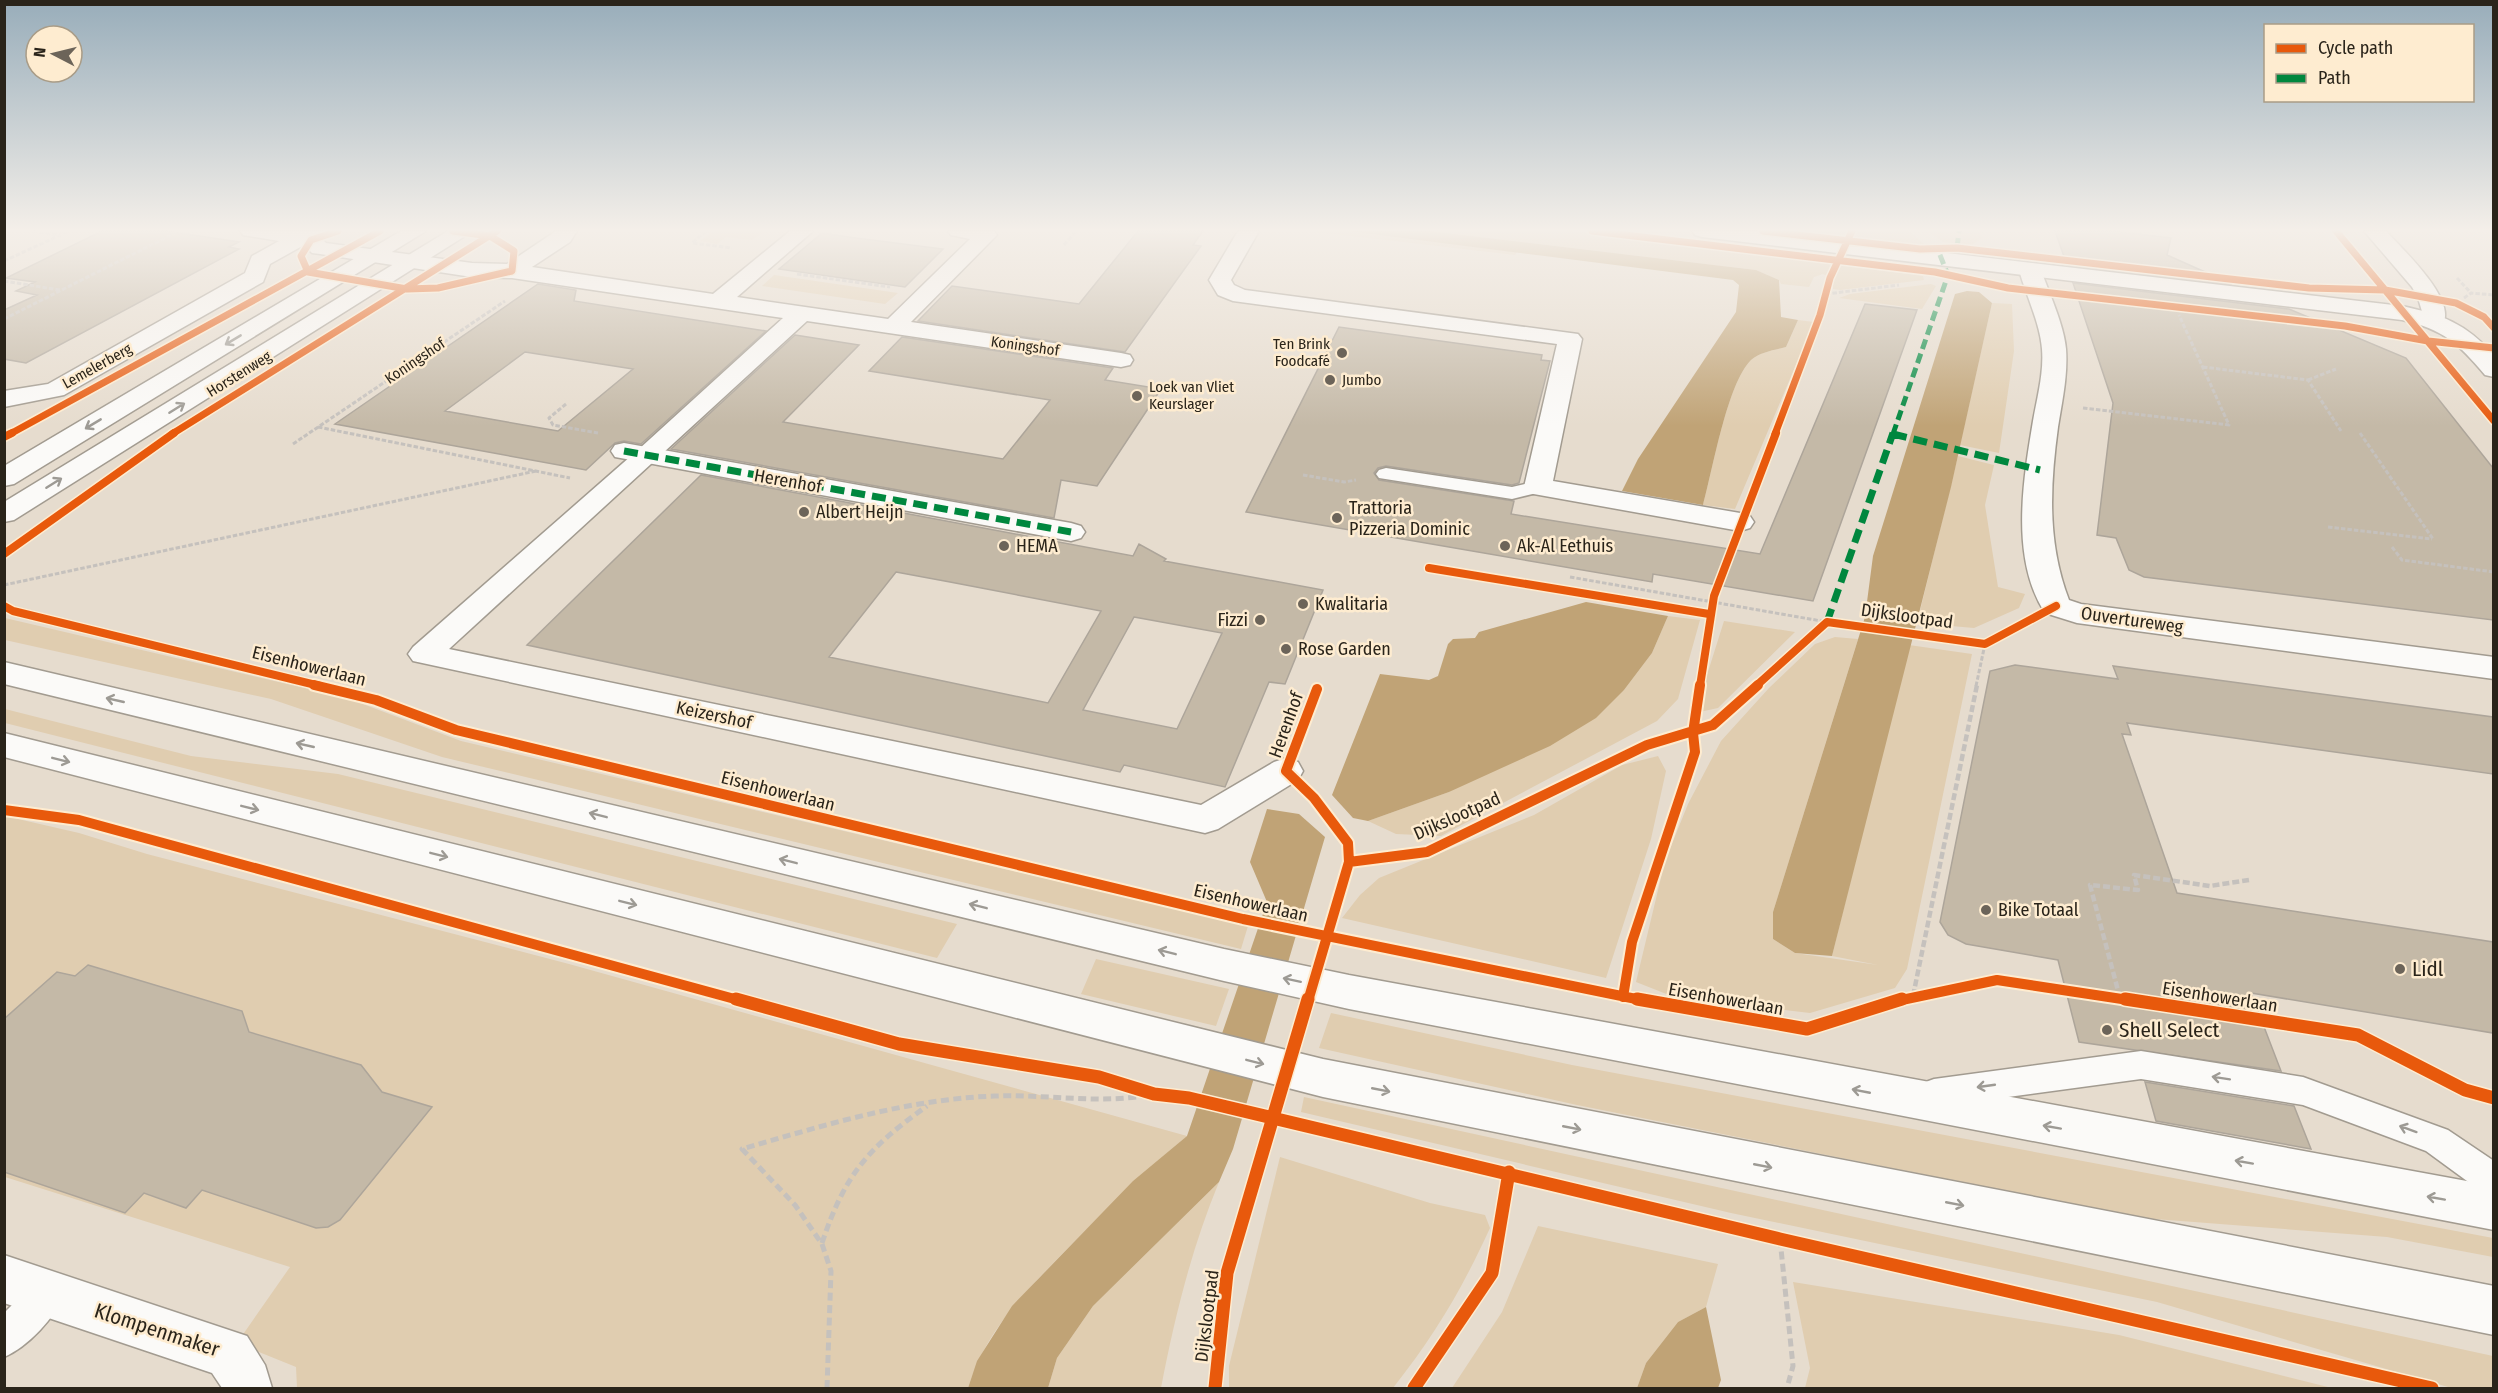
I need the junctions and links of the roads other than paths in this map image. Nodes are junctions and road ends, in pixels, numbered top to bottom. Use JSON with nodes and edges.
{"nodes":[{"id":1,"x":221,"y":296,"type":"edge"},
{"id":2,"x":307,"y":296,"type":"edge"},
{"id":3,"x":359,"y":296,"type":"edge"},
{"id":4,"x":684,"y":296,"type":"edge"},
{"id":5,"x":724,"y":296,"type":"edge"},
{"id":6,"x":924,"y":296,"type":"edge"},
{"id":7,"x":1241,"y":296,"type":"edge"},
{"id":8,"x":2039,"y":296,"type":"edge"},
{"id":9,"x":2255,"y":296,"type":"edge"},
{"id":10,"x":2429,"y":296,"type":"edge"},
{"id":11,"x":718,"y":301,"type":"junction"},
{"id":12,"x":802,"y":313,"type":"junction"},
{"id":13,"x":2434,"y":320,"type":"junction"},
{"id":14,"x":893,"y":327,"type":"junction"},
{"id":15,"x":1121,"y":360,"type":"dead end"},
{"id":16,"x":2493,"y":370,"type":"edge"},
{"id":17,"x":4,"y":399,"type":"edge"},
{"id":18,"x":636,"y":453,"type":"junction"},
{"id":19,"x":1386,"y":474,"type":"road end"},
{"id":20,"x":4,"y":478,"type":"edge"},
{"id":21,"x":1538,"y":487,"type":"junction"},
{"id":22,"x":4,"y":514,"type":"edge"},
{"id":23,"x":1740,"y":522,"type":"dead end"},
{"id":24,"x":1071,"y":532,"type":"dead end"},
{"id":25,"x":2493,"y":668,"type":"edge"},
{"id":26,"x":4,"y":674,"type":"edge"},
{"id":27,"x":4,"y":745,"type":"edge"},
{"id":28,"x":1286,"y":771,"type":"dead end"},
{"id":29,"x":1897,"y":1098,"type":"junction"},
{"id":30,"x":2493,"y":1180,"type":"edge"},
{"id":31,"x":2493,"y":1208,"type":"edge"},
{"id":32,"x":26,"y":1286,"type":"edge"},
{"id":33,"x":2493,"y":1311,"type":"edge"},
{"id":34,"x":4,"y":1340,"type":"edge"},
{"id":35,"x":247,"y":1389,"type":"edge"}],
"edges":[{"from":1,"to":17,"type":"street","name":"Lemelerberg"},
{"from":2,"to":20,"type":"street","name":"Horstenweg","one_way":true},
{"from":22,"to":3,"type":"street","name":"Horstenweg","one_way":true},
{"from":4,"to":11,"type":"street","name":"Koningshof"},
{"from":5,"to":11,"type":"street"},
{"from":6,"to":14,"type":"street"},
{"from":7,"to":21,"type":"street"},
{"from":8,"to":25,"type":"street","name":"Ouvertureweg"},
{"from":9,"to":13,"type":"street"},
{"from":10,"to":13,"type":"street"},
{"from":11,"to":12,"type":"street","name":"Koningshof"},
{"from":12,"to":14,"type":"street","name":"Koningshof"},
{"from":12,"to":18,"type":"street","name":"Keizershof"},
{"from":13,"to":16,"type":"street"},
{"from":14,"to":15,"type":"street","name":"Koningshof"},
{"from":18,"to":24,"type":"street","name":"Herenhof"},
{"from":18,"to":28,"type":"street","name":"Keizershof"},
{"from":19,"to":21,"type":"lane"},
{"from":21,"to":23,"type":"street"},
{"from":29,"to":26,"type":"street","one_way":true},
{"from":27,"to":33,"type":"street","one_way":true},
{"from":30,"to":29,"type":"lane","one_way":true},
{"from":31,"to":29,"type":"street","one_way":true},
{"from":32,"to":34,"type":"lane","name":"Klompenmaker"},
{"from":32,"to":35,"type":"street","name":"Klompenmaker"}]}
